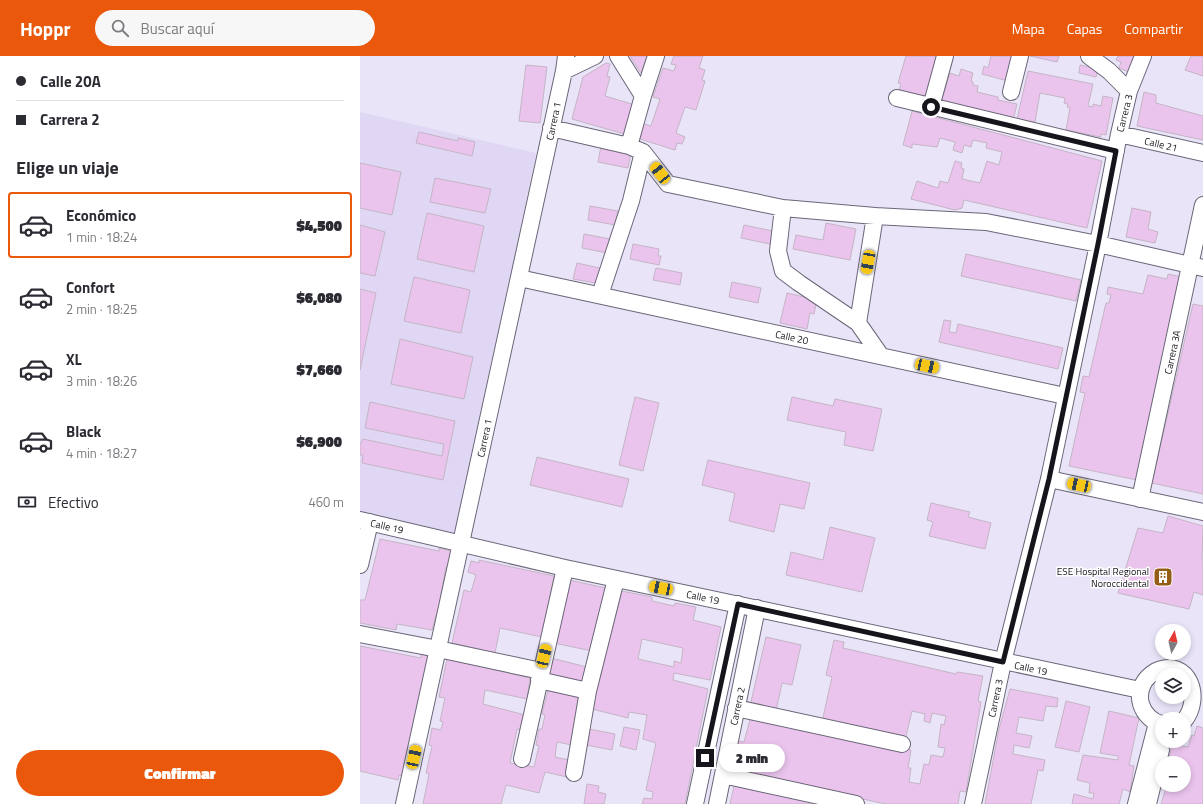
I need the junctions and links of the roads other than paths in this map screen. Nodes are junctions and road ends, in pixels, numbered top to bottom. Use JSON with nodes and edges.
{"nodes":[{"id":1,"x":595,"y":56,"type":"edge"},
{"id":2,"x":618,"y":56,"type":"edge"},
{"id":3,"x":656,"y":56,"type":"edge"},
{"id":4,"x":945,"y":56,"type":"edge"},
{"id":5,"x":1020,"y":56,"type":"edge"},
{"id":6,"x":1089,"y":56,"type":"edge"},
{"id":7,"x":1143,"y":56,"type":"edge"},
{"id":8,"x":565,"y":64,"type":"edge"},
{"id":9,"x":1129,"y":91,"type":"junction"},
{"id":10,"x":1011,"y":92,"type":"dead end"},
{"id":11,"x":642,"y":96,"type":"junction"},
{"id":12,"x":897,"y":98,"type":"dead end"},
{"id":13,"x":931,"y":107,"type":"junction"},
{"id":14,"x":551,"y":128,"type":"junction"},
{"id":15,"x":1119,"y":134,"type":"junction"},
{"id":16,"x":636,"y":149,"type":"junction"},
{"id":17,"x":1116,"y":151,"type":"junction"},
{"id":18,"x":1203,"y":153,"type":"edge"},
{"id":19,"x":1203,"y":205,"type":"edge"},
{"id":20,"x":783,"y":208,"type":"junction"},
{"id":21,"x":876,"y":216,"type":"junction"},
{"id":22,"x":1098,"y":244,"type":"junction"},
{"id":23,"x":1197,"y":267,"type":"edge"},
{"id":24,"x":519,"y":278,"type":"junction"},
{"id":25,"x":600,"y":295,"type":"junction"},
{"id":26,"x":858,"y":323,"type":"junction"},
{"id":27,"x":881,"y":356,"type":"junction"},
{"id":28,"x":1065,"y":396,"type":"junction"},
{"id":29,"x":1049,"y":479,"type":"junction"},
{"id":30,"x":1140,"y":499,"type":"junction"},
{"id":31,"x":1203,"y":512,"type":"edge"},
{"id":32,"x":365,"y":521,"type":"edge"},
{"id":33,"x":460,"y":543,"type":"junction"},
{"id":34,"x":360,"y":565,"type":"edge"},
{"id":35,"x":565,"y":568,"type":"junction"},
{"id":36,"x":616,"y":579,"type":"junction"},
{"id":37,"x":738,"y":604,"type":"junction"},
{"id":38,"x":757,"y":608,"type":"junction"},
{"id":39,"x":360,"y":634,"type":"edge"},
{"id":40,"x":438,"y":649,"type":"junction"},
{"id":41,"x":1003,"y":662,"type":"junction"},
{"id":42,"x":540,"y":676,"type":"junction"},
{"id":43,"x":1140,"y":690,"type":"junction"},
{"id":44,"x":588,"y":691,"type":"junction"},
{"id":45,"x":736,"y":708,"type":"junction"},
{"id":46,"x":1199,"y":709,"type":"edge"},
{"id":47,"x":1191,"y":715,"type":"edge"},
{"id":48,"x":1155,"y":721,"type":"edge"},
{"id":49,"x":1155,"y":741,"type":"edge"},
{"id":50,"x":902,"y":744,"type":"dead end"},
{"id":51,"x":1162,"y":748,"type":"edge"},
{"id":52,"x":522,"y":758,"type":"dead end"},
{"id":53,"x":574,"y":773,"type":"dead end"},
{"id":54,"x":723,"y":774,"type":"junction"},
{"id":55,"x":404,"y":804,"type":"edge"},
{"id":56,"x":695,"y":804,"type":"edge"},
{"id":57,"x":717,"y":804,"type":"edge"},
{"id":58,"x":856,"y":804,"type":"edge"},
{"id":59,"x":973,"y":804,"type":"edge"},
{"id":60,"x":1136,"y":804,"type":"edge"},
{"id":61,"x":1148,"y":804,"type":"edge"}],
"edges":[{"from":1,"to":8,"type":"street"},
{"from":2,"to":11,"type":"street"},
{"from":3,"to":11,"type":"street"},
{"from":4,"to":13,"type":"street"},
{"from":5,"to":10,"type":"street"},
{"from":6,"to":9,"type":"street"},
{"from":7,"to":9,"type":"street","name":"Carrera 3"},
{"from":8,"to":14,"type":"street","name":"Carrera 1"},
{"from":9,"to":15,"type":"street","name":"Carrera 3"},
{"from":11,"to":16,"type":"street"},
{"from":12,"to":13,"type":"street"},
{"from":13,"to":17,"type":"street"},
{"from":14,"to":16,"type":"street"},
{"from":14,"to":24,"type":"street","name":"Carrera 1"},
{"from":15,"to":17,"type":"street","name":"Carrera 3"},
{"from":15,"to":18,"type":"street","name":"Calle 21"},
{"from":16,"to":20,"type":"street"},
{"from":16,"to":25,"type":"street"},
{"from":17,"to":22,"type":"street","name":"Carrera 3"},
{"from":19,"to":23,"type":"street","name":"Carrera 3A"},
{"from":20,"to":21,"type":"street"},
{"from":20,"to":26,"type":"street"},
{"from":21,"to":22,"type":"street"},
{"from":21,"to":26,"type":"street"},
{"from":22,"to":23,"type":"street"},
{"from":22,"to":28,"type":"street","name":"Carrera 3"},
{"from":23,"to":30,"type":"street","name":"Carrera 3A"},
{"from":24,"to":25,"type":"street","name":"Calle 20"},
{"from":24,"to":33,"type":"street","name":"Carrera 1"},
{"from":25,"to":27,"type":"street","name":"Calle 20"},
{"from":26,"to":27,"type":"street"},
{"from":27,"to":28,"type":"street","name":"Calle 20"},
{"from":28,"to":29,"type":"street","name":"Carrera 3"},
{"from":29,"to":30,"type":"street"},
{"from":29,"to":41,"type":"street","name":"Carrera 3"},
{"from":30,"to":31,"type":"street"},
{"from":32,"to":33,"type":"street","name":"Calle 19"},
{"from":32,"to":34,"type":"street"},
{"from":33,"to":35,"type":"street","name":"Calle 19"},
{"from":33,"to":40,"type":"street","name":"Carrera 1"},
{"from":35,"to":36,"type":"street","name":"Calle 19"},
{"from":35,"to":42,"type":"street"},
{"from":36,"to":37,"type":"street","name":"Calle 19"},
{"from":36,"to":44,"type":"street"},
{"from":37,"to":38,"type":"street","name":"Calle 19"},
{"from":37,"to":56,"type":"street","name":"Carrera 2"},
{"from":38,"to":41,"type":"street","name":"Calle 19"},
{"from":38,"to":45,"type":"street","name":"Carrera 2"},
{"from":39,"to":40,"type":"street"},
{"from":40,"to":42,"type":"street"},
{"from":40,"to":55,"type":"street","name":"Carrera 1"},
{"from":41,"to":43,"type":"street","name":"Calle 19"},
{"from":41,"to":59,"type":"street","name":"Carrera 3"},
{"from":42,"to":44,"type":"street"},
{"from":42,"to":52,"type":"street"},
{"from":43,"to":46,"type":"street"},
{"from":43,"to":48,"type":"street"},
{"from":44,"to":53,"type":"street"},
{"from":45,"to":50,"type":"street"},
{"from":45,"to":54,"type":"street","name":"Carrera 2"},
{"from":46,"to":47,"type":"street"},
{"from":49,"to":60,"type":"street"},
{"from":51,"to":61,"type":"street"},
{"from":54,"to":57,"type":"street","name":"Carrera 2"},
{"from":54,"to":58,"type":"street"}]}
